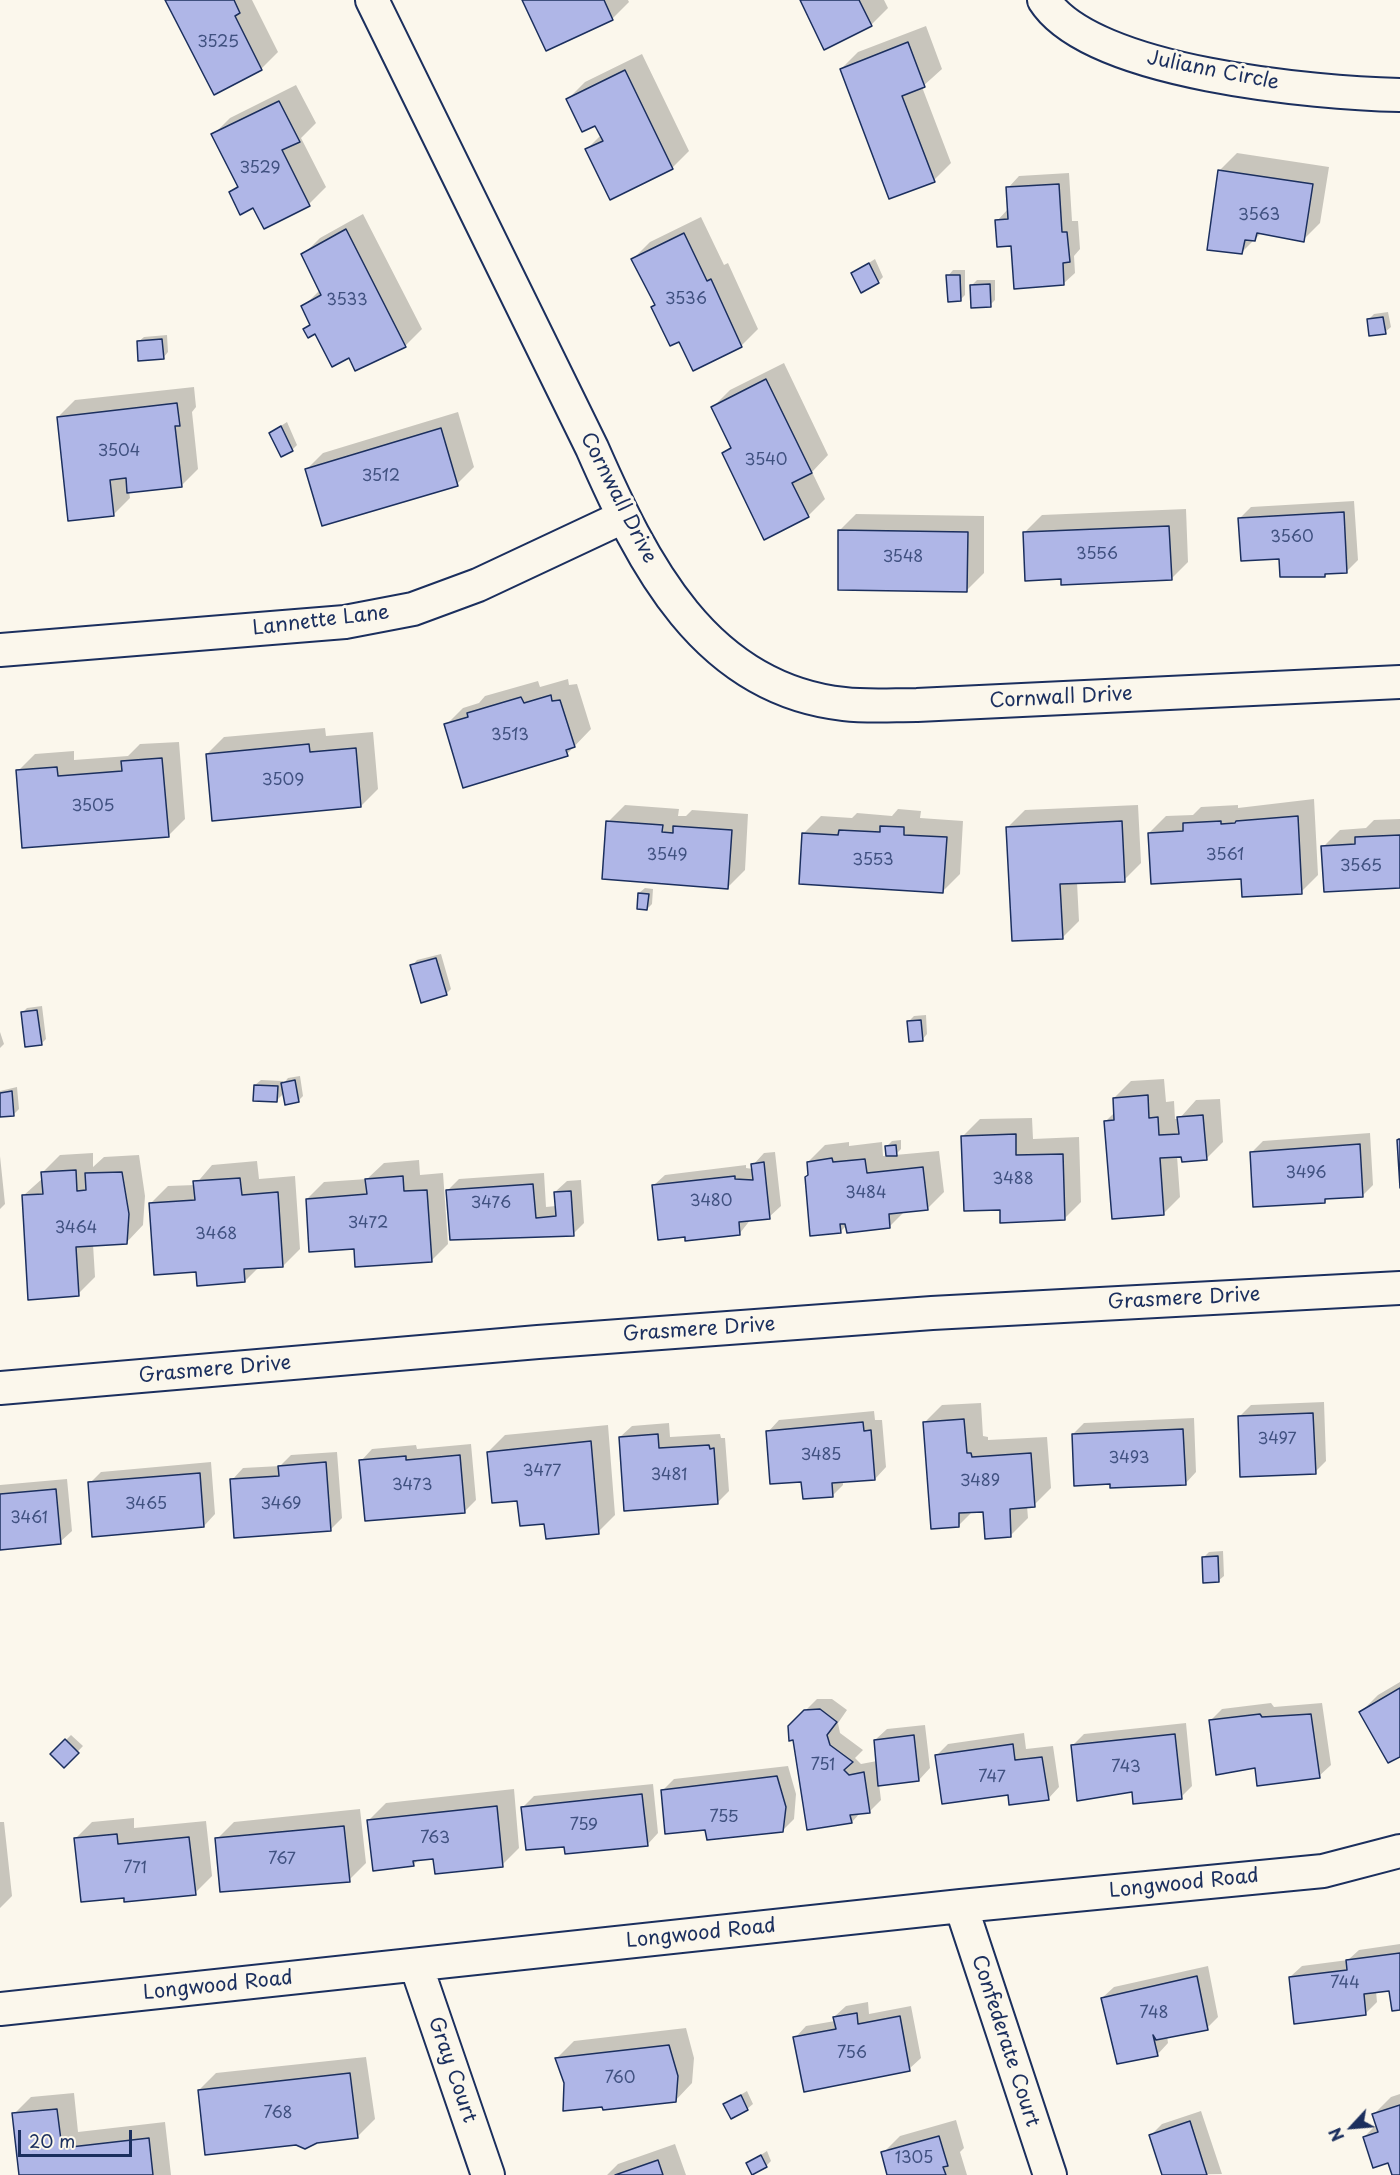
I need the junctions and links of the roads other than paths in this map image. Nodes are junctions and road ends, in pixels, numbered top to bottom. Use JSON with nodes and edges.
{"nodes":[{"id":1,"x":372,"y":0,"type":"edge"},
{"id":2,"x":1044,"y":0,"type":"edge"},
{"id":3,"x":1400,"y":95,"type":"edge"},
{"id":4,"x":622,"y":517,"type":"junction"},
{"id":5,"x":0,"y":650,"type":"edge"},
{"id":6,"x":1400,"y":682,"type":"edge"},
{"id":7,"x":1400,"y":1288,"type":"edge"},
{"id":8,"x":0,"y":1388,"type":"edge"},
{"id":9,"x":1400,"y":1851,"type":"edge"},
{"id":10,"x":962,"y":1906,"type":"junction"},
{"id":11,"x":416,"y":1965,"type":"junction"},
{"id":12,"x":0,"y":2009,"type":"edge"},
{"id":13,"x":488,"y":2175,"type":"edge"},
{"id":14,"x":1050,"y":2175,"type":"edge"}],
"edges":[{"from":1,"to":4,"type":"street","name":"Cornwall Drive"},
{"from":2,"to":3,"type":"street","name":"Juliann Circle"},
{"from":4,"to":5,"type":"street","name":"Lannette Lane"},
{"from":4,"to":6,"type":"street","name":"Cornwall Drive"},
{"from":7,"to":8,"type":"street","name":"Grasmere Drive"},
{"from":9,"to":10,"type":"street","name":"Longwood Road"},
{"from":10,"to":11,"type":"street","name":"Longwood Road"},
{"from":10,"to":14,"type":"street","name":"Confederate Court"},
{"from":11,"to":12,"type":"street","name":"Longwood Road"},
{"from":11,"to":13,"type":"street","name":"Gray Court"}]}
